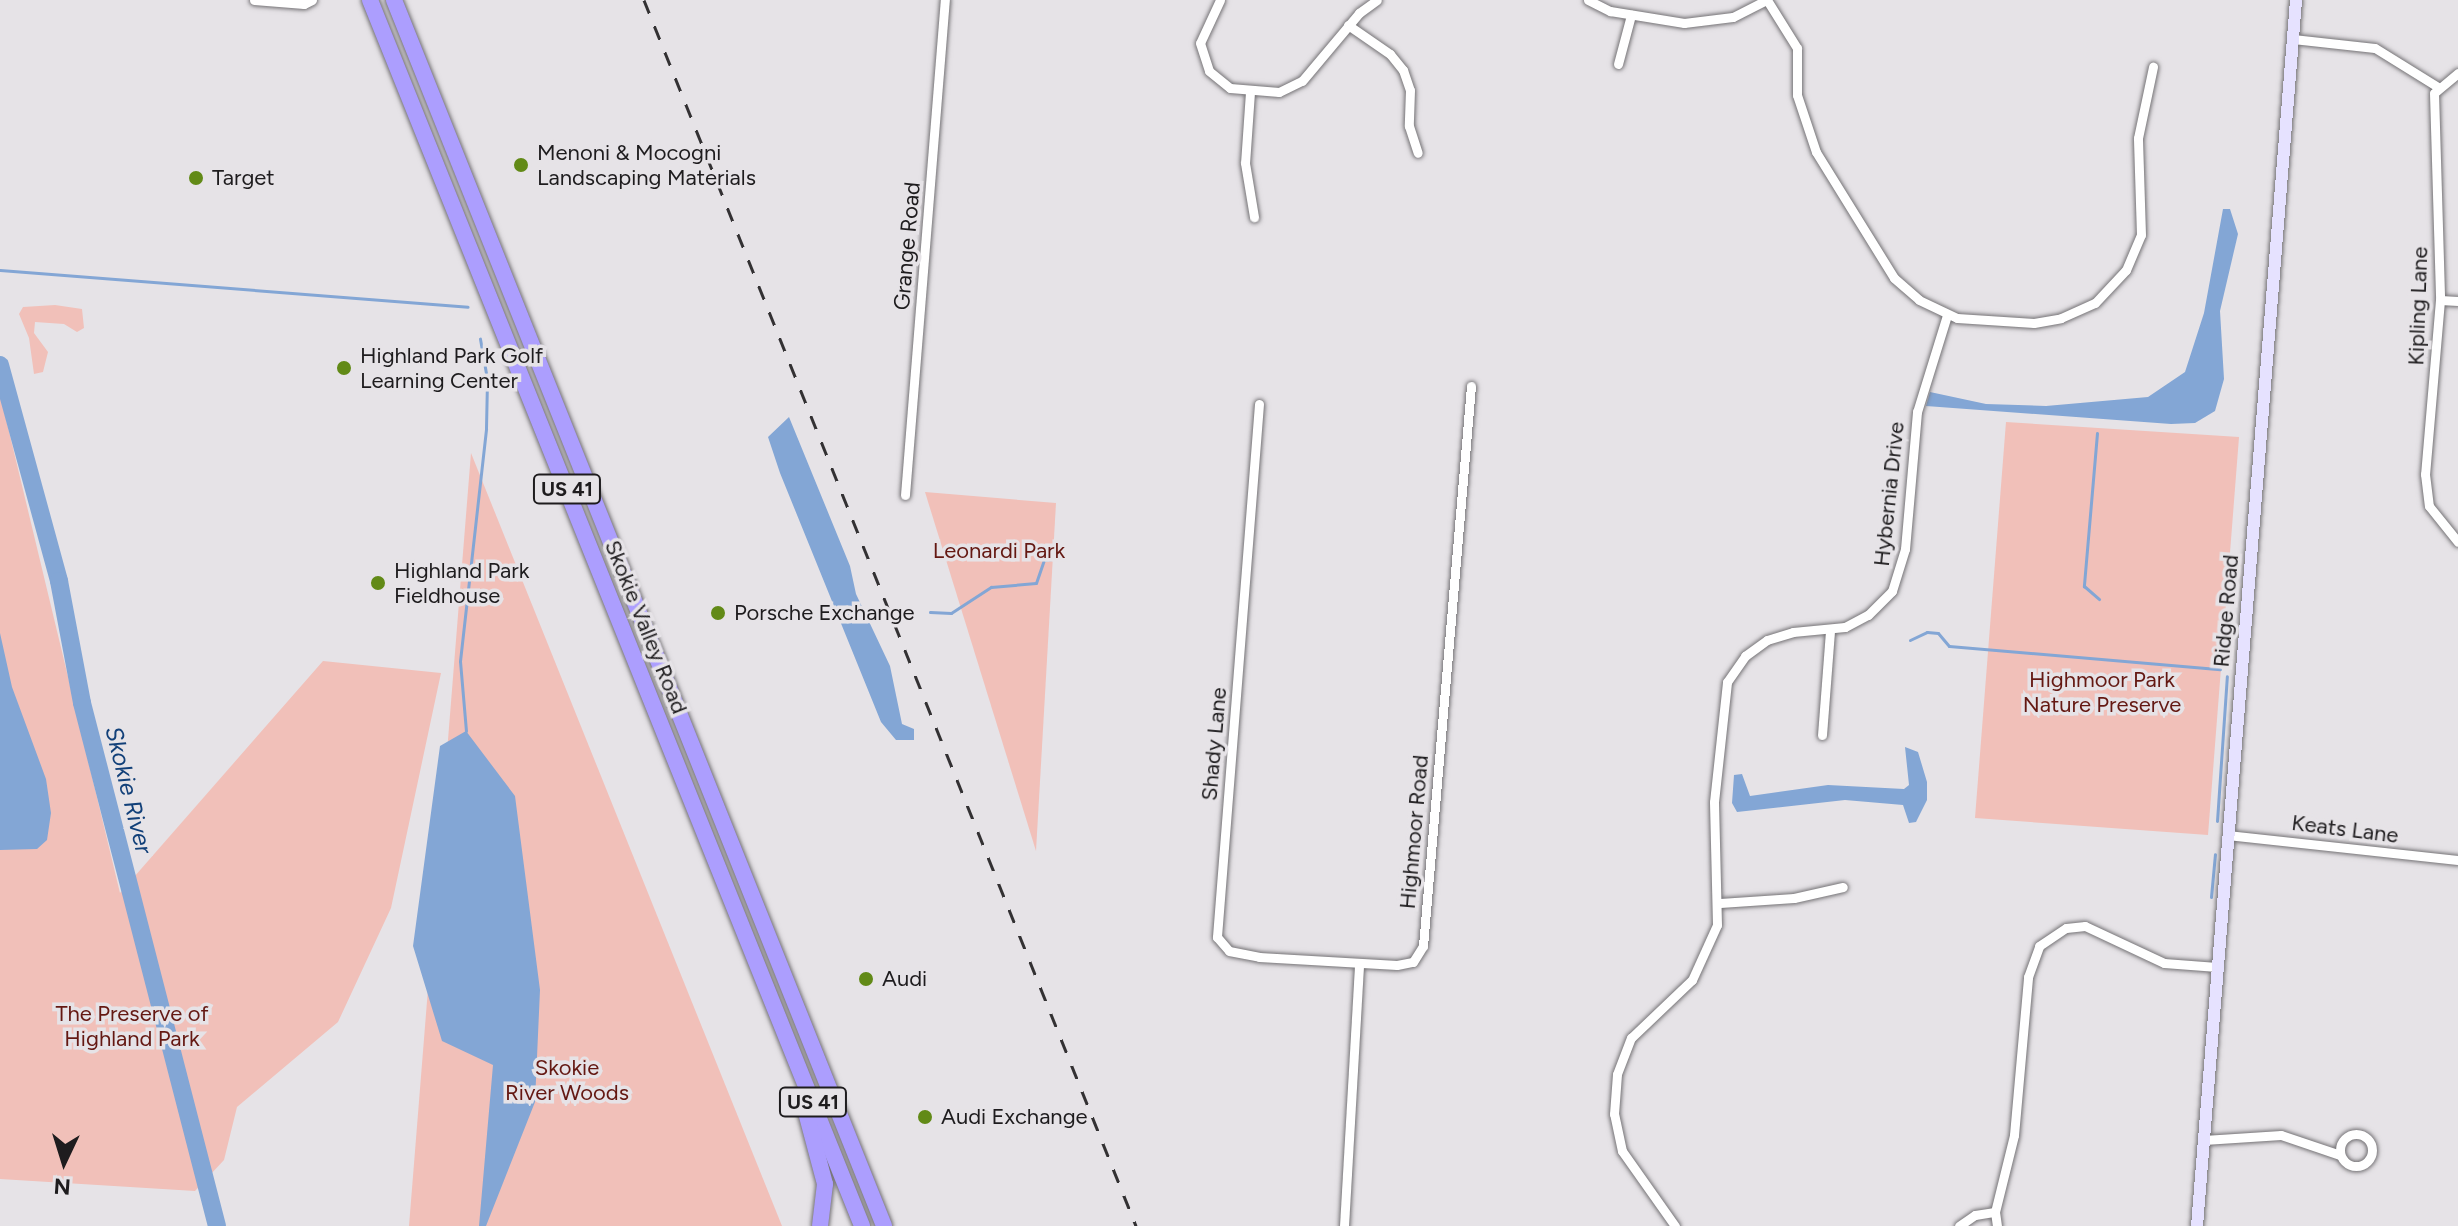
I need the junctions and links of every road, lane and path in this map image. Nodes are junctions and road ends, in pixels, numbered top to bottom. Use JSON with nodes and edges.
{"nodes":[{"id":1,"x":254,"y":0,"type":"edge"},
{"id":2,"x":370,"y":0,"type":"edge"},
{"id":3,"x":394,"y":0,"type":"edge"},
{"id":4,"x":945,"y":0,"type":"edge"},
{"id":5,"x":1220,"y":0,"type":"edge"},
{"id":6,"x":1377,"y":0,"type":"edge"},
{"id":7,"x":1588,"y":0,"type":"edge"},
{"id":8,"x":2296,"y":0,"type":"edge"},
{"id":9,"x":308,"y":2,"type":"edge"},
{"id":10,"x":1631,"y":15,"type":"junction"},
{"id":11,"x":1348,"y":25,"type":"junction"},
{"id":12,"x":2293,"y":39,"type":"junction"},
{"id":13,"x":1618,"y":64,"type":"dead end"},
{"id":14,"x":2153,"y":67,"type":"dead end"},
{"id":15,"x":2458,"y":73,"type":"edge"},
{"id":16,"x":2438,"y":87,"type":"junction"},
{"id":17,"x":1250,"y":92,"type":"junction"},
{"id":18,"x":1418,"y":153,"type":"dead end"},
{"id":19,"x":1254,"y":217,"type":"dead end"},
{"id":20,"x":2440,"y":300,"type":"junction"},
{"id":21,"x":2458,"y":301,"type":"edge"},
{"id":22,"x":1947,"y":315,"type":"junction"},
{"id":23,"x":1471,"y":386,"type":"dead end"},
{"id":24,"x":1259,"y":404,"type":"dead end"},
{"id":25,"x":905,"y":495,"type":"dead end"},
{"id":26,"x":2458,"y":542,"type":"edge"},
{"id":27,"x":1830,"y":631,"type":"junction"},
{"id":28,"x":1822,"y":735,"type":"dead end"},
{"id":29,"x":2227,"y":835,"type":"junction"},
{"id":30,"x":2458,"y":860,"type":"edge"},
{"id":31,"x":1843,"y":887,"type":"dead end"},
{"id":32,"x":1720,"y":903,"type":"junction"},
{"id":33,"x":1359,"y":964,"type":"junction"},
{"id":34,"x":2217,"y":967,"type":"junction"},
{"id":35,"x":763,"y":978,"type":"junction"},
{"id":36,"x":2204,"y":1140,"type":"junction"},
{"id":37,"x":2340,"y":1155,"type":"dead end"},
{"id":38,"x":1995,"y":1212,"type":"junction"},
{"id":39,"x":820,"y":1226,"type":"edge"},
{"id":40,"x":862,"y":1226,"type":"edge"},
{"id":41,"x":884,"y":1226,"type":"edge"},
{"id":42,"x":1344,"y":1226,"type":"edge"},
{"id":43,"x":1675,"y":1226,"type":"edge"},
{"id":44,"x":1959,"y":1226,"type":"edge"},
{"id":45,"x":1997,"y":1226,"type":"edge"},
{"id":46,"x":2197,"y":1226,"type":"edge"}],
"edges":[{"from":1,"to":9,"type":"street"},
{"from":2,"to":35,"type":"highway","name":"Skokie Valley Road","number":"US 41"},
{"from":3,"to":41,"type":"highway","name":"Skokie Valley Road","number":"US 41"},
{"from":4,"to":25,"type":"street","name":"Grange Road"},
{"from":5,"to":17,"type":"street"},
{"from":6,"to":11,"type":"street"},
{"from":7,"to":10,"type":"street"},
{"from":8,"to":12,"type":"street","name":"Ridge Road"},
{"from":10,"to":13,"type":"street"},
{"from":10,"to":22,"type":"street"},
{"from":11,"to":17,"type":"street"},
{"from":11,"to":18,"type":"street"},
{"from":12,"to":16,"type":"street"},
{"from":12,"to":29,"type":"street","name":"Ridge Road"},
{"from":14,"to":22,"type":"street"},
{"from":15,"to":16,"type":"street"},
{"from":16,"to":20,"type":"street","name":"Kipling Lane"},
{"from":17,"to":19,"type":"street"},
{"from":20,"to":21,"type":"street"},
{"from":20,"to":26,"type":"street","name":"Kipling Lane"},
{"from":22,"to":27,"type":"street","name":"Hybernia Drive"},
{"from":23,"to":33,"type":"street","name":"Highmoor Road"},
{"from":24,"to":33,"type":"street","name":"Shady Lane"},
{"from":27,"to":28,"type":"street"},
{"from":27,"to":32,"type":"street","name":"Hybernia Drive"},
{"from":29,"to":30,"type":"street","name":"Keats Lane"},
{"from":29,"to":34,"type":"street","name":"Ridge Road"},
{"from":31,"to":32,"type":"street"},
{"from":32,"to":43,"type":"street","name":"Hybernia Drive"},
{"from":33,"to":42,"type":"street"},
{"from":34,"to":36,"type":"street","name":"Ridge Road"},
{"from":34,"to":38,"type":"street"},
{"from":35,"to":39,"type":"highway"},
{"from":35,"to":40,"type":"highway","name":"Skokie Valley Road","number":"US 41"},
{"from":36,"to":37,"type":"street"},
{"from":36,"to":46,"type":"street","name":"Ridge Road"},
{"from":38,"to":44,"type":"street"},
{"from":38,"to":45,"type":"street"}]}
